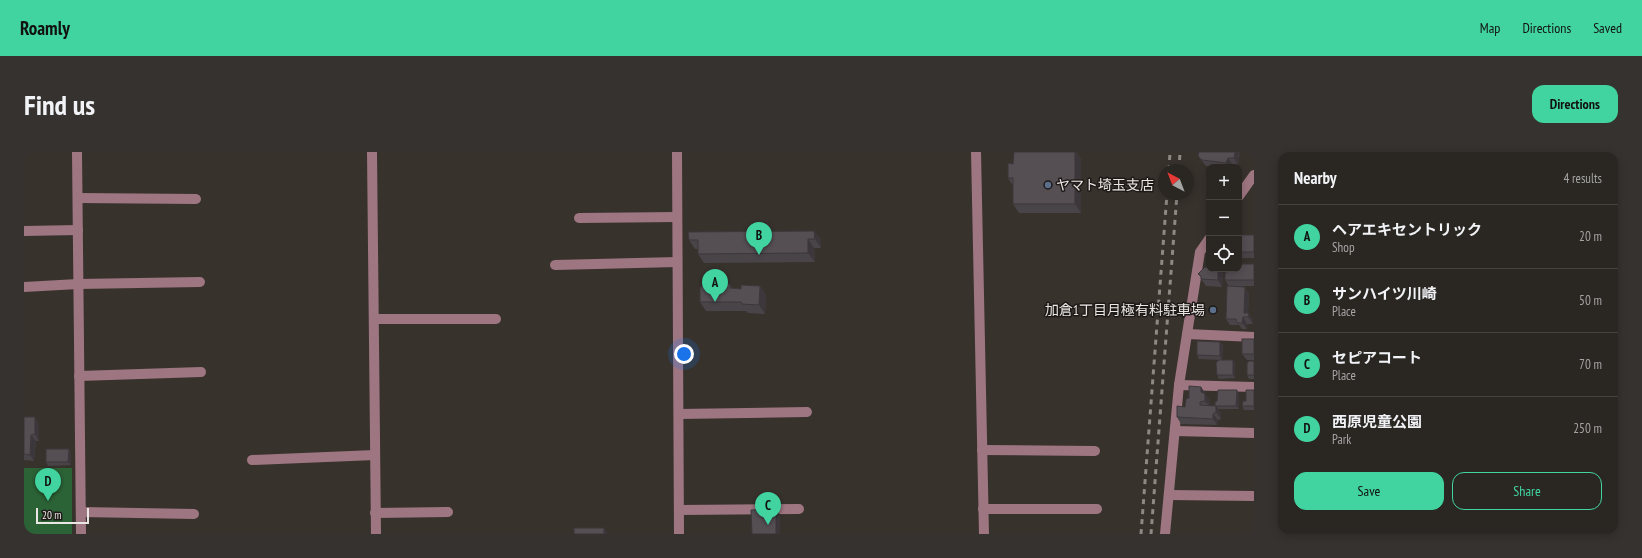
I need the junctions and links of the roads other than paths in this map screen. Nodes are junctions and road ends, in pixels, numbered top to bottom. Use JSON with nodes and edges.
{"nodes":[{"id":1,"x":77,"y":152,"type":"edge"},
{"id":2,"x":372,"y":152,"type":"edge"},
{"id":3,"x":677,"y":152,"type":"edge"},
{"id":4,"x":976,"y":152,"type":"edge"},
{"id":5,"x":1254,"y":175,"type":"edge"},
{"id":6,"x":1242,"y":192,"type":"edge"},
{"id":7,"x":78,"y":198,"type":"junction"},
{"id":8,"x":196,"y":199,"type":"dead end"},
{"id":9,"x":677,"y":217,"type":"junction"},
{"id":10,"x":579,"y":218,"type":"dead end"},
{"id":11,"x":78,"y":230,"type":"junction"},
{"id":12,"x":24,"y":231,"type":"edge"},
{"id":13,"x":1206,"y":243,"type":"edge"},
{"id":14,"x":677,"y":262,"type":"junction"},
{"id":15,"x":555,"y":266,"type":"dead end"},
{"id":16,"x":200,"y":282,"type":"dead end"},
{"id":17,"x":78,"y":284,"type":"junction"},
{"id":18,"x":24,"y":287,"type":"edge"},
{"id":19,"x":374,"y":319,"type":"junction"},
{"id":20,"x":496,"y":319,"type":"dead end"},
{"id":21,"x":1187,"y":334,"type":"junction"},
{"id":22,"x":1254,"y":336,"type":"edge"},
{"id":23,"x":201,"y":372,"type":"dead end"},
{"id":24,"x":80,"y":376,"type":"junction"},
{"id":25,"x":1180,"y":385,"type":"junction"},
{"id":26,"x":1254,"y":387,"type":"edge"},
{"id":27,"x":807,"y":412,"type":"dead end"},
{"id":28,"x":678,"y":414,"type":"junction"},
{"id":29,"x":1175,"y":431,"type":"junction"},
{"id":30,"x":1254,"y":433,"type":"edge"},
{"id":31,"x":982,"y":450,"type":"junction"},
{"id":32,"x":1095,"y":451,"type":"dead end"},
{"id":33,"x":375,"y":455,"type":"junction"},
{"id":34,"x":252,"y":460,"type":"dead end"},
{"id":35,"x":1169,"y":495,"type":"junction"},
{"id":36,"x":1254,"y":496,"type":"edge"},
{"id":37,"x":799,"y":509,"type":"dead end"},
{"id":38,"x":983,"y":509,"type":"junction"},
{"id":39,"x":1097,"y":509,"type":"dead end"},
{"id":40,"x":679,"y":510,"type":"junction"},
{"id":41,"x":81,"y":512,"type":"junction"},
{"id":42,"x":448,"y":512,"type":"dead end"},
{"id":43,"x":375,"y":513,"type":"junction"},
{"id":44,"x":194,"y":514,"type":"dead end"},
{"id":45,"x":81,"y":534,"type":"edge"},
{"id":46,"x":376,"y":534,"type":"edge"},
{"id":47,"x":679,"y":534,"type":"edge"},
{"id":48,"x":984,"y":534,"type":"edge"},
{"id":49,"x":1165,"y":534,"type":"edge"}],
"edges":[{"from":1,"to":7,"type":"street"},
{"from":2,"to":19,"type":"street"},
{"from":3,"to":9,"type":"street"},
{"from":4,"to":31,"type":"street"},
{"from":5,"to":6,"type":"street"},
{"from":7,"to":8,"type":"street"},
{"from":7,"to":11,"type":"street"},
{"from":9,"to":10,"type":"street"},
{"from":9,"to":14,"type":"street"},
{"from":11,"to":12,"type":"street"},
{"from":11,"to":17,"type":"street"},
{"from":13,"to":21,"type":"street"},
{"from":14,"to":15,"type":"street"},
{"from":14,"to":28,"type":"street"},
{"from":16,"to":17,"type":"street"},
{"from":17,"to":18,"type":"street"},
{"from":17,"to":24,"type":"street"},
{"from":19,"to":20,"type":"street"},
{"from":19,"to":33,"type":"street"},
{"from":21,"to":22,"type":"street"},
{"from":21,"to":25,"type":"street"},
{"from":23,"to":24,"type":"street"},
{"from":24,"to":41,"type":"street"},
{"from":25,"to":26,"type":"street"},
{"from":25,"to":29,"type":"street"},
{"from":27,"to":28,"type":"street"},
{"from":28,"to":40,"type":"street"},
{"from":29,"to":30,"type":"street"},
{"from":29,"to":35,"type":"street"},
{"from":31,"to":32,"type":"street"},
{"from":31,"to":38,"type":"street"},
{"from":33,"to":34,"type":"street"},
{"from":33,"to":43,"type":"street"},
{"from":35,"to":36,"type":"street"},
{"from":35,"to":49,"type":"street"},
{"from":37,"to":40,"type":"street"},
{"from":38,"to":39,"type":"street"},
{"from":38,"to":48,"type":"street"},
{"from":40,"to":47,"type":"street"},
{"from":41,"to":44,"type":"street"},
{"from":41,"to":45,"type":"street"},
{"from":42,"to":43,"type":"street"},
{"from":43,"to":46,"type":"street"}]}
